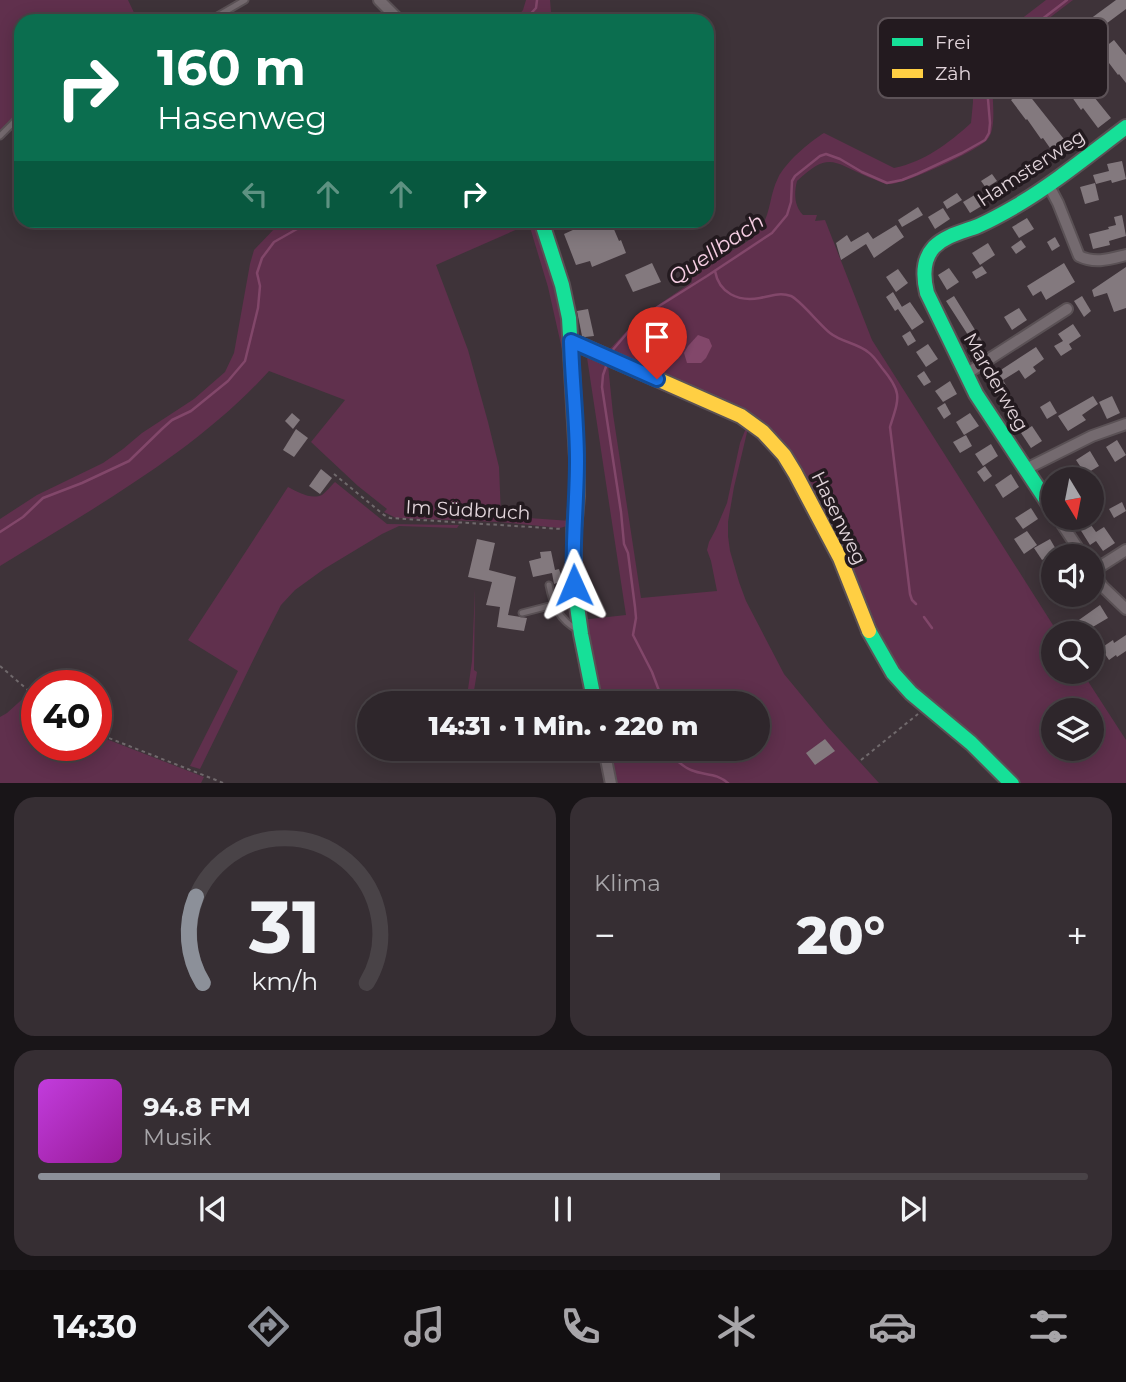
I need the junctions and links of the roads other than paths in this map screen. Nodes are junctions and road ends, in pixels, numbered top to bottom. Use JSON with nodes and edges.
{"nodes":[{"id":1,"x":245,"y":0,"type":"edge"},
{"id":2,"x":379,"y":0,"type":"edge"},
{"id":3,"x":221,"y":14,"type":"edge"},
{"id":4,"x":393,"y":14,"type":"edge"},
{"id":5,"x":14,"y":122,"type":"edge"},
{"id":6,"x":1126,"y":127,"type":"edge"},
{"id":7,"x":0,"y":136,"type":"edge"},
{"id":8,"x":1048,"y":184,"type":"junction"},
{"id":9,"x":544,"y":228,"type":"edge"},
{"id":10,"x":1126,"y":255,"type":"edge"},
{"id":11,"x":925,"y":264,"type":"joint"},
{"id":12,"x":1068,"y":310,"type":"dead end"},
{"id":13,"x":571,"y":341,"type":"junction"},
{"id":14,"x":966,"y":374,"type":"junction"},
{"id":15,"x":1126,"y":424,"type":"edge"},
{"id":16,"x":1026,"y":469,"type":"junction"},
{"id":17,"x":1041,"y":492,"type":"edge"},
{"id":18,"x":1126,"y":550,"type":"edge"},
{"id":19,"x":1104,"y":564,"type":"edge"},
{"id":20,"x":549,"y":585,"type":"dead end"},
{"id":21,"x":1104,"y":588,"type":"edge"},
{"id":22,"x":554,"y":605,"type":"junction"},
{"id":23,"x":1126,"y":609,"type":"edge"},
{"id":24,"x":522,"y":612,"type":"dead end"},
{"id":25,"x":581,"y":632,"type":"junction"},
{"id":26,"x":592,"y":691,"type":"edge"},
{"id":27,"x":606,"y":761,"type":"edge"},
{"id":28,"x":611,"y":783,"type":"edge"},
{"id":29,"x":1012,"y":783,"type":"edge"}],
"edges":[{"from":1,"to":3,"type":"lane"},
{"from":2,"to":4,"type":"street"},
{"from":5,"to":7,"type":"lane"},
{"from":6,"to":8,"type":"street","name":"Hamsterweg"},
{"from":8,"to":10,"type":"street"},
{"from":8,"to":11,"type":"street","name":"Hamsterweg"},
{"from":9,"to":13,"type":"street"},
{"from":11,"to":14,"type":"street","name":"Marderweg"},
{"from":12,"to":14,"type":"street"},
{"from":13,"to":25,"type":"street"},
{"from":13,"to":29,"type":"street","name":"Hasenweg"},
{"from":14,"to":16,"type":"street","name":"Marderweg"},
{"from":15,"to":16,"type":"street"},
{"from":16,"to":17,"type":"street","name":"Marderweg"},
{"from":18,"to":19,"type":"street"},
{"from":20,"to":22,"type":"lane"},
{"from":21,"to":23,"type":"street"},
{"from":22,"to":24,"type":"lane"},
{"from":22,"to":25,"type":"lane"},
{"from":25,"to":26,"type":"street"},
{"from":27,"to":28,"type":"street"}]}
